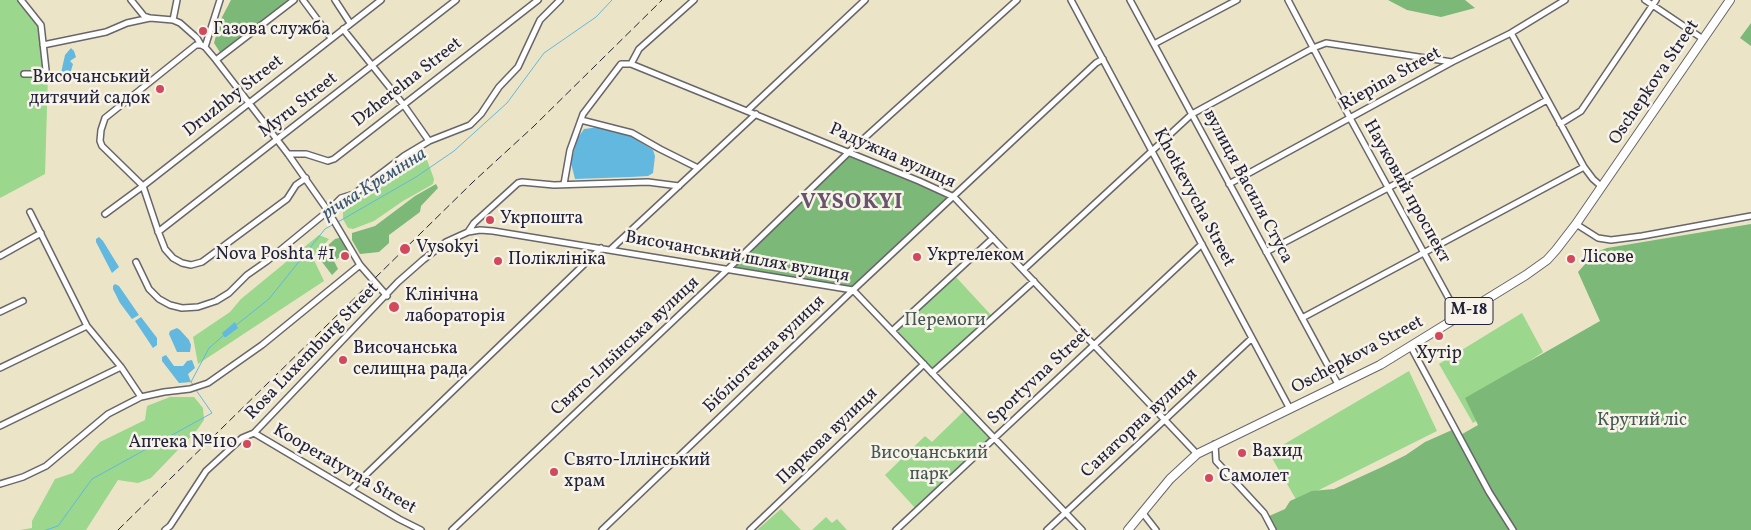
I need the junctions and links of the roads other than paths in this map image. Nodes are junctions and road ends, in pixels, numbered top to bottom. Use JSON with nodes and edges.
{"nodes":[{"id":1,"x":21,"y":0,"type":"edge"},
{"id":2,"x":131,"y":0,"type":"edge"},
{"id":3,"x":177,"y":0,"type":"edge"},
{"id":4,"x":220,"y":0,"type":"edge"},
{"id":5,"x":294,"y":0,"type":"edge"},
{"id":6,"x":303,"y":0,"type":"edge"},
{"id":7,"x":335,"y":0,"type":"edge"},
{"id":8,"x":380,"y":0,"type":"edge"},
{"id":9,"x":456,"y":0,"type":"edge"},
{"id":10,"x":538,"y":0,"type":"edge"},
{"id":11,"x":560,"y":0,"type":"edge"},
{"id":12,"x":694,"y":0,"type":"edge"},
{"id":13,"x":865,"y":0,"type":"edge"},
{"id":14,"x":1017,"y":0,"type":"edge"},
{"id":15,"x":1071,"y":0,"type":"edge"},
{"id":16,"x":1130,"y":0,"type":"edge"},
{"id":17,"x":1237,"y":0,"type":"edge"},
{"id":18,"x":1288,"y":0,"type":"edge"},
{"id":19,"x":1565,"y":0,"type":"edge"},
{"id":20,"x":1645,"y":0,"type":"edge"},
{"id":21,"x":1656,"y":0,"type":"edge"},
{"id":22,"x":1730,"y":0,"type":"edge"},
{"id":23,"x":1652,"y":5,"type":"junction"},
{"id":24,"x":150,"y":18,"type":"junction"},
{"id":25,"x":174,"y":20,"type":"junction"},
{"id":26,"x":350,"y":23,"type":"junction"},
{"id":27,"x":343,"y":29,"type":"junction"},
{"id":28,"x":1511,"y":33,"type":"junction"},
{"id":29,"x":331,"y":38,"type":"junction"},
{"id":30,"x":1703,"y":39,"type":"junction"},
{"id":31,"x":1154,"y":44,"type":"junction"},
{"id":32,"x":43,"y":45,"type":"junction"},
{"id":33,"x":203,"y":46,"type":"junction"},
{"id":34,"x":1313,"y":48,"type":"junction"},
{"id":35,"x":1103,"y":59,"type":"junction"},
{"id":36,"x":216,"y":60,"type":"junction"},
{"id":37,"x":1452,"y":62,"type":"junction"},
{"id":38,"x":631,"y":64,"type":"junction"},
{"id":39,"x":372,"y":65,"type":"junction"},
{"id":40,"x":24,"y":74,"type":"dead end"},
{"id":41,"x":1548,"y":100,"type":"junction"},
{"id":42,"x":249,"y":102,"type":"junction"},
{"id":43,"x":403,"y":104,"type":"junction"},
{"id":44,"x":747,"y":111,"type":"junction"},
{"id":45,"x":756,"y":114,"type":"junction"},
{"id":46,"x":1192,"y":114,"type":"junction"},
{"id":47,"x":1350,"y":118,"type":"junction"},
{"id":48,"x":580,"y":120,"type":"junction"},
{"id":49,"x":1560,"y":124,"type":"junction"},
{"id":50,"x":278,"y":140,"type":"junction"},
{"id":51,"x":429,"y":141,"type":"junction"},
{"id":52,"x":1153,"y":151,"type":"junction"},
{"id":53,"x":849,"y":152,"type":"junction"},
{"id":54,"x":288,"y":154,"type":"junction"},
{"id":55,"x":1584,"y":167,"type":"junction"},
{"id":56,"x":698,"y":168,"type":"junction"},
{"id":57,"x":306,"y":178,"type":"junction"},
{"id":58,"x":564,"y":184,"type":"junction"},
{"id":59,"x":1229,"y":184,"type":"junction"},
{"id":60,"x":143,"y":186,"type":"junction"},
{"id":61,"x":679,"y":186,"type":"junction"},
{"id":62,"x":1602,"y":187,"type":"junction"},
{"id":63,"x":1388,"y":188,"type":"junction"},
{"id":64,"x":954,"y":197,"type":"junction"},
{"id":65,"x":328,"y":211,"type":"junction"},
{"id":66,"x":30,"y":212,"type":"dead end"},
{"id":67,"x":105,"y":214,"type":"dead end"},
{"id":68,"x":1751,"y":216,"type":"edge"},
{"id":69,"x":1576,"y":224,"type":"junction"},
{"id":70,"x":158,"y":232,"type":"junction"},
{"id":71,"x":468,"y":232,"type":"junction"},
{"id":72,"x":41,"y":233,"type":"junction"},
{"id":73,"x":992,"y":238,"type":"junction"},
{"id":74,"x":1202,"y":244,"type":"junction"},
{"id":75,"x":602,"y":248,"type":"junction"},
{"id":76,"x":610,"y":250,"type":"junction"},
{"id":77,"x":1266,"y":252,"type":"junction"},
{"id":78,"x":1424,"y":254,"type":"junction"},
{"id":79,"x":0,"y":256,"type":"edge"},
{"id":80,"x":136,"y":262,"type":"dead end"},
{"id":81,"x":360,"y":266,"type":"junction"},
{"id":82,"x":728,"y":269,"type":"junction"},
{"id":83,"x":1023,"y":270,"type":"junction"},
{"id":84,"x":1034,"y":281,"type":"junction"},
{"id":85,"x":853,"y":290,"type":"junction"},
{"id":86,"x":387,"y":296,"type":"junction"},
{"id":87,"x":23,"y":301,"type":"dead end"},
{"id":88,"x":0,"y":312,"type":"edge"},
{"id":89,"x":1459,"y":317,"type":"junction"},
{"id":90,"x":1302,"y":318,"type":"junction"},
{"id":91,"x":87,"y":326,"type":"junction"},
{"id":92,"x":892,"y":331,"type":"junction"},
{"id":93,"x":1252,"y":338,"type":"junction"},
{"id":94,"x":1094,"y":345,"type":"junction"},
{"id":95,"x":1411,"y":346,"type":"junction"},
{"id":96,"x":924,"y":364,"type":"junction"},
{"id":97,"x":121,"y":367,"type":"junction"},
{"id":98,"x":0,"y":368,"type":"edge"},
{"id":99,"x":932,"y":373,"type":"junction"},
{"id":100,"x":1339,"y":386,"type":"junction"},
{"id":101,"x":141,"y":398,"type":"junction"},
{"id":102,"x":1290,"y":410,"type":"junction"},
{"id":103,"x":1165,"y":419,"type":"junction"},
{"id":104,"x":0,"y":426,"type":"edge"},
{"id":105,"x":254,"y":433,"type":"junction"},
{"id":106,"x":994,"y":438,"type":"junction"},
{"id":107,"x":1215,"y":444,"type":"junction"},
{"id":108,"x":1197,"y":454,"type":"junction"},
{"id":109,"x":0,"y":484,"type":"edge"},
{"id":110,"x":350,"y":490,"type":"junction"},
{"id":111,"x":1142,"y":512,"type":"junction"},
{"id":112,"x":1066,"y":513,"type":"junction"},
{"id":113,"x":172,"y":528,"type":"edge"},
{"id":114,"x":165,"y":530,"type":"edge"},
{"id":115,"x":421,"y":530,"type":"edge"},
{"id":116,"x":452,"y":530,"type":"edge"},
{"id":117,"x":602,"y":530,"type":"edge"},
{"id":118,"x":750,"y":530,"type":"edge"},
{"id":119,"x":896,"y":530,"type":"edge"},
{"id":120,"x":1047,"y":530,"type":"edge"},
{"id":121,"x":1082,"y":530,"type":"edge"},
{"id":122,"x":1128,"y":530,"type":"edge"},
{"id":123,"x":1156,"y":530,"type":"edge"},
{"id":124,"x":1273,"y":530,"type":"edge"},
{"id":125,"x":1513,"y":530,"type":"edge"}],
"edges":[{"from":1,"to":32,"type":"street"},
{"from":2,"to":24,"type":"street"},
{"from":3,"to":25,"type":"street"},
{"from":4,"to":33,"type":"street"},
{"from":5,"to":36,"type":"street"},
{"from":6,"to":29,"type":"street"},
{"from":7,"to":26,"type":"street"},
{"from":8,"to":26,"type":"street","name":"Druzhby Street"},
{"from":9,"to":39,"type":"street","name":"Myru Street"},
{"from":10,"to":43,"type":"street","name":"Dzherelna Street"},
{"from":11,"to":51,"type":"street"},
{"from":12,"to":38,"type":"street"},
{"from":13,"to":44,"type":"street"},
{"from":14,"to":53,"type":"street","name":"Свято-Ільїнська вулиця"},
{"from":15,"to":35,"type":"street","name":"Khotkevycha Street"},
{"from":16,"to":31,"type":"street","name":"вулиця Василя Стуса"},
{"from":17,"to":31,"type":"street"},
{"from":18,"to":34,"type":"street","name":"Науковий проспект"},
{"from":19,"to":28,"type":"street","name":"Riepina Street"},
{"from":20,"to":23,"type":"street"},
{"from":21,"to":23,"type":"street"},
{"from":22,"to":30,"type":"highway","name":"Oschepkova Street","number":"М-18"},
{"from":23,"to":30,"type":"street"},
{"from":23,"to":49,"type":"street"},
{"from":24,"to":25,"type":"street"},
{"from":24,"to":32,"type":"street"},
{"from":25,"to":33,"type":"street"},
{"from":26,"to":27,"type":"street","name":"Druzhby Street"},
{"from":27,"to":29,"type":"street","name":"Druzhby Street"},
{"from":27,"to":39,"type":"street"},
{"from":28,"to":37,"type":"street","name":"Riepina Street"},
{"from":28,"to":41,"type":"street"},
{"from":29,"to":42,"type":"street","name":"Druzhby Street"},
{"from":30,"to":62,"type":"highway","name":"Oschepkova Street","number":"М-18"},
{"from":31,"to":46,"type":"street","name":"вулиця Василя Стуса"},
{"from":32,"to":40,"type":"street"},
{"from":33,"to":36,"type":"street"},
{"from":33,"to":60,"type":"street"},
{"from":34,"to":37,"type":"street"},
{"from":34,"to":46,"type":"street"},
{"from":34,"to":47,"type":"street","name":"Науковий проспект"},
{"from":35,"to":52,"type":"street","name":"Khotkevycha Street"},
{"from":35,"to":64,"type":"street","name":"Бібліотечна вулиця"},
{"from":36,"to":42,"type":"street"},
{"from":37,"to":47,"type":"street","name":"Riepina Street"},
{"from":38,"to":44,"type":"street","name":"Радужна вулиця"},
{"from":38,"to":48,"type":"street"},
{"from":39,"to":43,"type":"street"},
{"from":39,"to":50,"type":"street","name":"Myru Street"},
{"from":41,"to":49,"type":"street"},
{"from":41,"to":63,"type":"street"},
{"from":42,"to":50,"type":"street"},
{"from":42,"to":60,"type":"street","name":"Druzhby Street"},
{"from":43,"to":51,"type":"street"},
{"from":43,"to":54,"type":"street","name":"Dzherelna Street"},
{"from":44,"to":45,"type":"street","name":"Радужна вулиця"},
{"from":45,"to":53,"type":"street","name":"Радужна вулиця"},
{"from":45,"to":56,"type":"street"},
{"from":46,"to":52,"type":"street"},
{"from":46,"to":59,"type":"street","name":"вулиця Василя Стуса"},
{"from":47,"to":59,"type":"street","name":"Riepina Street"},
{"from":47,"to":63,"type":"street","name":"Науковий проспект"},
{"from":48,"to":56,"type":"street"},
{"from":48,"to":58,"type":"street"},
{"from":49,"to":55,"type":"street"},
{"from":50,"to":54,"type":"street"},
{"from":50,"to":70,"type":"street","name":"Myru Street"},
{"from":51,"to":65,"type":"street"},
{"from":52,"to":74,"type":"street","name":"Khotkevycha Street"},
{"from":52,"to":83,"type":"street"},
{"from":53,"to":64,"type":"street","name":"Радужна вулиця"},
{"from":53,"to":82,"type":"street","name":"Свято-Ільїнська вулиця"},
{"from":54,"to":57,"type":"street"},
{"from":55,"to":62,"type":"street"},
{"from":55,"to":78,"type":"street"},
{"from":56,"to":61,"type":"street"},
{"from":57,"to":65,"type":"street"},
{"from":57,"to":70,"type":"street"},
{"from":58,"to":61,"type":"street"},
{"from":58,"to":71,"type":"street"},
{"from":59,"to":77,"type":"street","name":"вулиця Василя Стуса"},
{"from":60,"to":67,"type":"street","name":"Druzhby Street"},
{"from":60,"to":70,"type":"street"},
{"from":61,"to":76,"type":"street"},
{"from":62,"to":69,"type":"highway","name":"Oschepkova Street","number":"М-18"},
{"from":63,"to":77,"type":"street"},
{"from":63,"to":78,"type":"street","name":"Науковий проспект"},
{"from":64,"to":73,"type":"street","name":"Радужна вулиця"},
{"from":64,"to":85,"type":"street","name":"Бібліотечна вулиця"},
{"from":65,"to":80,"type":"street"},
{"from":65,"to":81,"type":"street"},
{"from":66,"to":72,"type":"street"},
{"from":68,"to":69,"type":"street"},
{"from":69,"to":89,"type":"highway","name":"Oschepkova Street","number":"М-18"},
{"from":71,"to":75,"type":"street","name":"Височанський шлях вулиця"},
{"from":71,"to":86,"type":"street","name":"Rosa Luxemburg Street"},
{"from":72,"to":79,"type":"street"},
{"from":72,"to":91,"type":"street"},
{"from":73,"to":83,"type":"street","name":"Радужна вулиця"},
{"from":73,"to":92,"type":"street"},
{"from":74,"to":93,"type":"street","name":"Khotkevycha Street"},
{"from":74,"to":94,"type":"street","name":"Sportyvna Street"},
{"from":75,"to":76,"type":"street","name":"Височанський шлях вулиця"},
{"from":75,"to":110,"type":"street"},
{"from":76,"to":82,"type":"street","name":"Височанський шлях вулиця"},
{"from":77,"to":90,"type":"street","name":"вулиця Василя Стуса"},
{"from":78,"to":89,"type":"street","name":"Науковий проспект"},
{"from":78,"to":90,"type":"street"},
{"from":81,"to":86,"type":"street"},
{"from":81,"to":101,"type":"street"},
{"from":82,"to":85,"type":"street","name":"Височанський шлях вулиця"},
{"from":82,"to":116,"type":"street","name":"Свято-Ільїнська вулиця"},
{"from":83,"to":84,"type":"street","name":"Радужна вулиця"},
{"from":84,"to":94,"type":"street","name":"Радужна вулиця"},
{"from":84,"to":99,"type":"street"},
{"from":85,"to":92,"type":"street","name":"Височанський шлях вулиця"},
{"from":85,"to":117,"type":"street","name":"Бібліотечна вулиця"},
{"from":86,"to":105,"type":"street","name":"Rosa Luxemburg Street"},
{"from":87,"to":88,"type":"street"},
{"from":89,"to":95,"type":"highway","name":"Oschepkova Street","number":"М-18"},
{"from":90,"to":100,"type":"street","name":"вулиця Василя Стуса"},
{"from":91,"to":97,"type":"street"},
{"from":91,"to":98,"type":"street"},
{"from":92,"to":96,"type":"street","name":"Височанський шлях вулиця"},
{"from":93,"to":102,"type":"street","name":"Khotkevycha Street"},
{"from":93,"to":103,"type":"street","name":"Санаторна вулиця"},
{"from":94,"to":103,"type":"street","name":"Радужна вулиця"},
{"from":94,"to":106,"type":"street","name":"Sportyvna Street"},
{"from":95,"to":100,"type":"highway","name":"Oschepkova Street","number":"М-18"},
{"from":95,"to":125,"type":"street"},
{"from":96,"to":99,"type":"street","name":"Височанський шлях вулиця"},
{"from":96,"to":118,"type":"street","name":"Паркова вулиця"},
{"from":97,"to":101,"type":"street"},
{"from":97,"to":104,"type":"street"},
{"from":99,"to":106,"type":"street","name":"Височанський шлях вулиця"},
{"from":100,"to":102,"type":"highway","name":"Oschepkova Street","number":"М-18"},
{"from":101,"to":109,"type":"street"},
{"from":102,"to":107,"type":"highway","name":"Oschepkova Street","number":"М-18"},
{"from":103,"to":108,"type":"street","name":"Радужна вулиця"},
{"from":103,"to":112,"type":"street","name":"Санаторна вулиця"},
{"from":105,"to":110,"type":"street","name":"Kooperatyvna Street"},
{"from":105,"to":113,"type":"street","name":"Rosa Luxemburg Street"},
{"from":106,"to":112,"type":"street","name":"Височанський шлях вулиця"},
{"from":106,"to":119,"type":"street","name":"Sportyvna Street"},
{"from":107,"to":108,"type":"highway","name":"Oschepkova Street","number":"М-18"},
{"from":107,"to":124,"type":"street"},
{"from":108,"to":111,"type":"highway","name":"Oschepkova Street","number":"М-18"},
{"from":110,"to":115,"type":"street","name":"Kooperatyvna Street"},
{"from":111,"to":122,"type":"highway","name":"Oschepkova Street","number":"М-18"},
{"from":111,"to":123,"type":"street"},
{"from":112,"to":120,"type":"street","name":"Санаторна вулиця"},
{"from":112,"to":121,"type":"street","name":"Височанський шлях вулиця"},
{"from":113,"to":114,"type":"street","name":"Rosa Luxemburg Street"}]}
